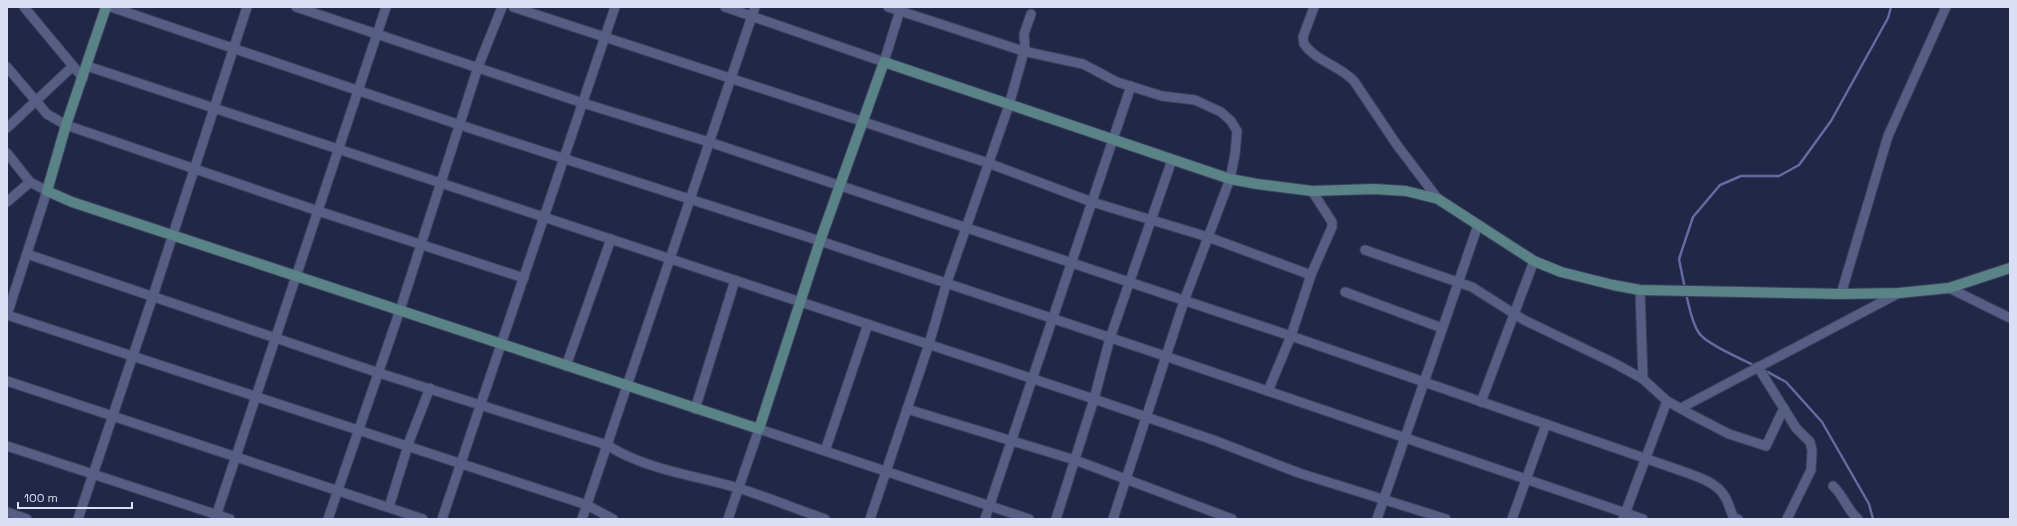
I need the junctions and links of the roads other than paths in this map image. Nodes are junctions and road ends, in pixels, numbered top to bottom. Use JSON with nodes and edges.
{"nodes":[{"id":1,"x":24,"y":7,"type":"edge"},
{"id":2,"x":97,"y":7,"type":"edge"},
{"id":3,"x":246,"y":7,"type":"edge"},
{"id":4,"x":296,"y":7,"type":"edge"},
{"id":5,"x":386,"y":7,"type":"edge"},
{"id":6,"x":502,"y":7,"type":"edge"},
{"id":7,"x":514,"y":7,"type":"edge"},
{"id":8,"x":615,"y":7,"type":"edge"},
{"id":9,"x":725,"y":7,"type":"edge"},
{"id":10,"x":888,"y":7,"type":"edge"},
{"id":11,"x":1314,"y":7,"type":"edge"},
{"id":12,"x":1946,"y":7,"type":"edge"},
{"id":13,"x":900,"y":9,"type":"edge"},
{"id":14,"x":108,"y":10,"type":"edge"},
{"id":15,"x":754,"y":11,"type":"edge"},
{"id":16,"x":1031,"y":14,"type":"dead end"},
{"id":17,"x":376,"y":34,"type":"junction"},
{"id":18,"x":605,"y":38,"type":"junction"},
{"id":19,"x":232,"y":48,"type":"junction"},
{"id":20,"x":1023,"y":51,"type":"junction"},
{"id":21,"x":884,"y":62,"type":"junction"},
{"id":22,"x":73,"y":66,"type":"junction"},
{"id":23,"x":87,"y":66,"type":"junction"},
{"id":24,"x":7,"y":67,"type":"edge"},
{"id":25,"x":478,"y":67,"type":"junction"},
{"id":26,"x":83,"y":78,"type":"junction"},
{"id":27,"x":732,"y":78,"type":"junction"},
{"id":28,"x":1131,"y":86,"type":"junction"},
{"id":29,"x":357,"y":90,"type":"junction"},
{"id":30,"x":36,"y":102,"type":"junction"},
{"id":31,"x":583,"y":103,"type":"junction"},
{"id":32,"x":1010,"y":105,"type":"junction"},
{"id":33,"x":214,"y":108,"type":"junction"},
{"id":34,"x":864,"y":122,"type":"junction"},
{"id":35,"x":66,"y":125,"type":"junction"},
{"id":36,"x":460,"y":125,"type":"junction"},
{"id":37,"x":7,"y":128,"type":"edge"},
{"id":38,"x":1113,"y":140,"type":"junction"},
{"id":39,"x":709,"y":142,"type":"junction"},
{"id":40,"x":339,"y":149,"type":"junction"},
{"id":41,"x":7,"y":153,"type":"edge"},
{"id":42,"x":563,"y":158,"type":"junction"},
{"id":43,"x":1172,"y":160,"type":"junction"},
{"id":44,"x":988,"y":163,"type":"junction"},
{"id":45,"x":194,"y":168,"type":"junction"},
{"id":46,"x":1230,"y":179,"type":"junction"},
{"id":47,"x":30,"y":182,"type":"junction"},
{"id":48,"x":442,"y":182,"type":"junction"},
{"id":49,"x":841,"y":186,"type":"junction"},
{"id":50,"x":1312,"y":190,"type":"junction"},
{"id":51,"x":47,"y":191,"type":"junction"},
{"id":52,"x":689,"y":199,"type":"junction"},
{"id":53,"x":1438,"y":199,"type":"junction"},
{"id":54,"x":7,"y":202,"type":"edge"},
{"id":55,"x":1092,"y":202,"type":"junction"},
{"id":56,"x":318,"y":211,"type":"junction"},
{"id":57,"x":545,"y":217,"type":"junction"},
{"id":58,"x":1152,"y":220,"type":"junction"},
{"id":59,"x":1478,"y":225,"type":"junction"},
{"id":60,"x":966,"y":228,"type":"junction"},
{"id":61,"x":172,"y":234,"type":"junction"},
{"id":62,"x":1208,"y":237,"type":"junction"},
{"id":63,"x":611,"y":239,"type":"junction"},
{"id":64,"x":820,"y":242,"type":"junction"},
{"id":65,"x":421,"y":246,"type":"junction"},
{"id":66,"x":1365,"y":250,"type":"dead end"},
{"id":67,"x":27,"y":254,"type":"junction"},
{"id":68,"x":671,"y":258,"type":"junction"},
{"id":69,"x":1534,"y":261,"type":"junction"},
{"id":70,"x":1072,"y":263,"type":"junction"},
{"id":71,"x":2010,"y":268,"type":"edge"},
{"id":72,"x":297,"y":276,"type":"junction"},
{"id":73,"x":1310,"y":276,"type":"junction"},
{"id":74,"x":524,"y":278,"type":"junction"},
{"id":75,"x":735,"y":280,"type":"junction"},
{"id":76,"x":1458,"y":282,"type":"junction"},
{"id":77,"x":1130,"y":283,"type":"junction"},
{"id":78,"x":946,"y":285,"type":"junction"},
{"id":79,"x":1949,"y":288,"type":"junction"},
{"id":80,"x":1640,"y":290,"type":"junction"},
{"id":81,"x":1345,"y":292,"type":"dead end"},
{"id":82,"x":1899,"y":293,"type":"junction"},
{"id":83,"x":1841,"y":294,"type":"junction"},
{"id":84,"x":153,"y":296,"type":"junction"},
{"id":85,"x":802,"y":301,"type":"junction"},
{"id":86,"x":1184,"y":301,"type":"junction"},
{"id":87,"x":400,"y":310,"type":"junction"},
{"id":88,"x":1514,"y":314,"type":"junction"},
{"id":89,"x":7,"y":315,"type":"edge"},
{"id":90,"x":2010,"y":318,"type":"edge"},
{"id":91,"x":1051,"y":319,"type":"junction"},
{"id":92,"x":868,"y":324,"type":"junction"},
{"id":93,"x":1442,"y":328,"type":"junction"},
{"id":94,"x":1290,"y":336,"type":"junction"},
{"id":95,"x":275,"y":338,"type":"junction"},
{"id":96,"x":1110,"y":338,"type":"junction"},
{"id":97,"x":502,"y":344,"type":"junction"},
{"id":98,"x":929,"y":344,"type":"junction"},
{"id":99,"x":133,"y":356,"type":"junction"},
{"id":100,"x":1165,"y":356,"type":"junction"},
{"id":101,"x":566,"y":366,"type":"junction"},
{"id":102,"x":1758,"y":367,"type":"junction"},
{"id":103,"x":379,"y":373,"type":"junction"},
{"id":104,"x":1032,"y":379,"type":"junction"},
{"id":105,"x":1643,"y":379,"type":"junction"},
{"id":106,"x":7,"y":380,"type":"edge"},
{"id":107,"x":1424,"y":382,"type":"junction"},
{"id":108,"x":627,"y":387,"type":"junction"},
{"id":109,"x":430,"y":388,"type":"junction"},
{"id":110,"x":1268,"y":392,"type":"junction"},
{"id":111,"x":256,"y":397,"type":"junction"},
{"id":112,"x":1094,"y":399,"type":"junction"},
{"id":113,"x":1667,"y":401,"type":"junction"},
{"id":114,"x":1481,"y":402,"type":"junction"},
{"id":115,"x":481,"y":404,"type":"junction"},
{"id":116,"x":1681,"y":408,"type":"junction"},
{"id":117,"x":1784,"y":408,"type":"junction"},
{"id":118,"x":695,"y":409,"type":"junction"},
{"id":119,"x":907,"y":409,"type":"junction"},
{"id":120,"x":112,"y":415,"type":"junction"},
{"id":121,"x":1147,"y":418,"type":"junction"},
{"id":122,"x":1546,"y":424,"type":"junction"},
{"id":123,"x":759,"y":429,"type":"junction"},
{"id":124,"x":357,"y":431,"type":"junction"},
{"id":125,"x":1404,"y":439,"type":"junction"},
{"id":126,"x":1011,"y":441,"type":"junction"},
{"id":127,"x":607,"y":445,"type":"junction"},
{"id":128,"x":7,"y":446,"type":"edge"},
{"id":129,"x":407,"y":447,"type":"junction"},
{"id":130,"x":825,"y":451,"type":"junction"},
{"id":131,"x":236,"y":456,"type":"junction"},
{"id":132,"x":1646,"y":459,"type":"junction"},
{"id":133,"x":1075,"y":460,"type":"junction"},
{"id":134,"x":460,"y":464,"type":"junction"},
{"id":135,"x":886,"y":472,"type":"junction"},
{"id":136,"x":94,"y":475,"type":"junction"},
{"id":137,"x":1526,"y":478,"type":"junction"},
{"id":138,"x":1127,"y":479,"type":"junction"},
{"id":139,"x":1833,"y":486,"type":"dead end"},
{"id":140,"x":738,"y":489,"type":"junction"},
{"id":141,"x":338,"y":490,"type":"junction"},
{"id":142,"x":1383,"y":501,"type":"junction"},
{"id":143,"x":587,"y":505,"type":"junction"},
{"id":144,"x":990,"y":506,"type":"junction"},
{"id":145,"x":389,"y":507,"type":"junction"},
{"id":146,"x":7,"y":512,"type":"edge"},
{"id":147,"x":1624,"y":516,"type":"edge"},
{"id":148,"x":216,"y":517,"type":"edge"},
{"id":149,"x":1735,"y":518,"type":"edge"},
{"id":150,"x":27,"y":519,"type":"edge"},
{"id":151,"x":78,"y":519,"type":"edge"},
{"id":152,"x":230,"y":519,"type":"edge"},
{"id":153,"x":328,"y":519,"type":"edge"},
{"id":154,"x":423,"y":519,"type":"edge"},
{"id":155,"x":442,"y":519,"type":"edge"},
{"id":156,"x":582,"y":519,"type":"edge"},
{"id":157,"x":613,"y":519,"type":"edge"},
{"id":158,"x":728,"y":519,"type":"edge"},
{"id":159,"x":825,"y":519,"type":"edge"},
{"id":160,"x":870,"y":519,"type":"edge"},
{"id":161,"x":985,"y":519,"type":"edge"},
{"id":162,"x":1029,"y":519,"type":"edge"},
{"id":163,"x":1056,"y":519,"type":"edge"},
{"id":164,"x":1114,"y":519,"type":"edge"},
{"id":165,"x":1232,"y":519,"type":"edge"},
{"id":166,"x":1376,"y":519,"type":"edge"},
{"id":167,"x":1446,"y":519,"type":"edge"},
{"id":168,"x":1512,"y":519,"type":"edge"},
{"id":169,"x":1643,"y":519,"type":"edge"},
{"id":170,"x":1787,"y":519,"type":"edge"},
{"id":171,"x":1858,"y":519,"type":"edge"}],
"edges":[{"from":1,"to":22,"type":"street"},
{"from":2,"to":14,"type":"street"},
{"from":3,"to":19,"type":"street"},
{"from":4,"to":17,"type":"street"},
{"from":5,"to":17,"type":"street"},
{"from":6,"to":25,"type":"street"},
{"from":7,"to":18,"type":"street"},
{"from":8,"to":18,"type":"street"},
{"from":9,"to":15,"type":"street"},
{"from":10,"to":13,"type":"street"},
{"from":11,"to":53,"type":"street"},
{"from":12,"to":83,"type":"street"},
{"from":13,"to":20,"type":"street"},
{"from":13,"to":21,"type":"street"},
{"from":14,"to":19,"type":"street"},
{"from":14,"to":23,"type":"street"},
{"from":15,"to":21,"type":"street"},
{"from":15,"to":27,"type":"street"},
{"from":16,"to":20,"type":"street"},
{"from":17,"to":25,"type":"street"},
{"from":17,"to":29,"type":"street"},
{"from":18,"to":27,"type":"street"},
{"from":18,"to":31,"type":"street"},
{"from":19,"to":29,"type":"street"},
{"from":19,"to":33,"type":"street"},
{"from":20,"to":28,"type":"street"},
{"from":20,"to":32,"type":"street"},
{"from":21,"to":32,"type":"street"},
{"from":21,"to":34,"type":"street"},
{"from":22,"to":26,"type":"street"},
{"from":22,"to":30,"type":"street"},
{"from":23,"to":26,"type":"street"},
{"from":23,"to":33,"type":"street"},
{"from":24,"to":30,"type":"street"},
{"from":25,"to":31,"type":"street"},
{"from":25,"to":36,"type":"street"},
{"from":26,"to":35,"type":"street"},
{"from":27,"to":34,"type":"street"},
{"from":27,"to":39,"type":"street"},
{"from":28,"to":38,"type":"street"},
{"from":28,"to":46,"type":"street"},
{"from":29,"to":36,"type":"street"},
{"from":29,"to":40,"type":"street"},
{"from":30,"to":35,"type":"street"},
{"from":30,"to":37,"type":"street"},
{"from":31,"to":39,"type":"street"},
{"from":31,"to":42,"type":"street"},
{"from":32,"to":38,"type":"street"},
{"from":32,"to":44,"type":"street"},
{"from":33,"to":40,"type":"street"},
{"from":33,"to":45,"type":"street"},
{"from":34,"to":44,"type":"street"},
{"from":34,"to":49,"type":"street"},
{"from":35,"to":45,"type":"street"},
{"from":35,"to":51,"type":"street"},
{"from":36,"to":42,"type":"street"},
{"from":36,"to":48,"type":"street"},
{"from":38,"to":43,"type":"street"},
{"from":38,"to":55,"type":"street"},
{"from":39,"to":49,"type":"street"},
{"from":39,"to":52,"type":"street"},
{"from":40,"to":48,"type":"street"},
{"from":40,"to":56,"type":"street"},
{"from":41,"to":47,"type":"street"},
{"from":42,"to":52,"type":"street"},
{"from":42,"to":57,"type":"street"},
{"from":43,"to":46,"type":"street"},
{"from":43,"to":58,"type":"street"},
{"from":44,"to":55,"type":"street"},
{"from":44,"to":60,"type":"street"},
{"from":45,"to":56,"type":"street"},
{"from":45,"to":61,"type":"street"},
{"from":46,"to":50,"type":"street"},
{"from":46,"to":62,"type":"street"},
{"from":47,"to":51,"type":"street"},
{"from":47,"to":54,"type":"street"},
{"from":48,"to":57,"type":"street"},
{"from":48,"to":65,"type":"street"},
{"from":49,"to":60,"type":"street"},
{"from":49,"to":64,"type":"street"},
{"from":50,"to":53,"type":"street"},
{"from":50,"to":73,"type":"street"},
{"from":51,"to":61,"type":"street"},
{"from":51,"to":67,"type":"street"},
{"from":52,"to":64,"type":"street"},
{"from":52,"to":68,"type":"street"},
{"from":53,"to":59,"type":"street"},
{"from":55,"to":58,"type":"street"},
{"from":55,"to":70,"type":"street"},
{"from":56,"to":65,"type":"street"},
{"from":56,"to":72,"type":"street"},
{"from":57,"to":63,"type":"street"},
{"from":57,"to":74,"type":"street"},
{"from":58,"to":62,"type":"street"},
{"from":58,"to":77,"type":"street"},
{"from":59,"to":69,"type":"street"},
{"from":59,"to":76,"type":"street"},
{"from":60,"to":70,"type":"street"},
{"from":60,"to":78,"type":"street"},
{"from":61,"to":72,"type":"street"},
{"from":61,"to":84,"type":"street"},
{"from":62,"to":73,"type":"street"},
{"from":62,"to":86,"type":"street"},
{"from":63,"to":68,"type":"street"},
{"from":63,"to":101,"type":"street"},
{"from":64,"to":78,"type":"street"},
{"from":64,"to":85,"type":"street"},
{"from":65,"to":74,"type":"street"},
{"from":65,"to":87,"type":"street"},
{"from":66,"to":76,"type":"street"},
{"from":67,"to":84,"type":"street"},
{"from":67,"to":89,"type":"street"},
{"from":68,"to":75,"type":"street"},
{"from":68,"to":108,"type":"street"},
{"from":69,"to":80,"type":"street"},
{"from":69,"to":88,"type":"street"},
{"from":70,"to":77,"type":"street"},
{"from":70,"to":91,"type":"street"},
{"from":71,"to":79,"type":"street"},
{"from":72,"to":87,"type":"street"},
{"from":72,"to":95,"type":"street"},
{"from":73,"to":94,"type":"street"},
{"from":74,"to":97,"type":"street"},
{"from":75,"to":85,"type":"street"},
{"from":75,"to":118,"type":"street"},
{"from":76,"to":88,"type":"street"},
{"from":76,"to":93,"type":"street"},
{"from":77,"to":86,"type":"street"},
{"from":77,"to":96,"type":"street"},
{"from":78,"to":91,"type":"street"},
{"from":78,"to":98,"type":"street"},
{"from":79,"to":82,"type":"street"},
{"from":79,"to":90,"type":"street"},
{"from":80,"to":83,"type":"street"},
{"from":80,"to":105,"type":"street"},
{"from":81,"to":93,"type":"street"},
{"from":82,"to":83,"type":"street"},
{"from":82,"to":102,"type":"street"},
{"from":84,"to":95,"type":"street"},
{"from":84,"to":99,"type":"street"},
{"from":85,"to":92,"type":"street"},
{"from":85,"to":123,"type":"street"},
{"from":86,"to":94,"type":"street"},
{"from":86,"to":100,"type":"street"},
{"from":87,"to":97,"type":"street"},
{"from":87,"to":103,"type":"street"},
{"from":88,"to":105,"type":"street"},
{"from":88,"to":114,"type":"street"},
{"from":89,"to":99,"type":"street"},
{"from":91,"to":96,"type":"street"},
{"from":91,"to":104,"type":"street"},
{"from":92,"to":98,"type":"street"},
{"from":92,"to":130,"type":"street"},
{"from":93,"to":107,"type":"street"},
{"from":94,"to":107,"type":"street"},
{"from":94,"to":110,"type":"street"},
{"from":95,"to":103,"type":"street"},
{"from":95,"to":111,"type":"street"},
{"from":96,"to":100,"type":"street"},
{"from":96,"to":112,"type":"street"},
{"from":97,"to":101,"type":"street"},
{"from":97,"to":115,"type":"street"},
{"from":98,"to":104,"type":"street"},
{"from":98,"to":119,"type":"street"},
{"from":99,"to":111,"type":"street"},
{"from":99,"to":120,"type":"street"},
{"from":100,"to":110,"type":"street"},
{"from":100,"to":121,"type":"street"},
{"from":101,"to":108,"type":"street"},
{"from":102,"to":116,"type":"street"},
{"from":102,"to":117,"type":"street"},
{"from":103,"to":109,"type":"street"},
{"from":103,"to":124,"type":"street"},
{"from":104,"to":112,"type":"street"},
{"from":104,"to":126,"type":"street"},
{"from":105,"to":113,"type":"street"},
{"from":106,"to":120,"type":"street"},
{"from":107,"to":114,"type":"street"},
{"from":107,"to":125,"type":"street"},
{"from":108,"to":118,"type":"street"},
{"from":108,"to":127,"type":"street"},
{"from":109,"to":115,"type":"street"},
{"from":109,"to":129,"type":"street"},
{"from":110,"to":125,"type":"street"},
{"from":111,"to":124,"type":"street"},
{"from":111,"to":131,"type":"street"},
{"from":112,"to":121,"type":"street"},
{"from":112,"to":133,"type":"street"},
{"from":113,"to":116,"type":"street"},
{"from":113,"to":132,"type":"street"},
{"from":114,"to":122,"type":"street"},
{"from":115,"to":127,"type":"street"},
{"from":115,"to":134,"type":"street"},
{"from":116,"to":117,"type":"street"},
{"from":117,"to":170,"type":"street"},
{"from":118,"to":123,"type":"street"},
{"from":119,"to":126,"type":"street"},
{"from":119,"to":135,"type":"street"},
{"from":120,"to":131,"type":"street"},
{"from":120,"to":136,"type":"street"},
{"from":121,"to":138,"type":"street"},
{"from":121,"to":142,"type":"street"},
{"from":122,"to":132,"type":"street"},
{"from":122,"to":137,"type":"street"},
{"from":123,"to":130,"type":"street"},
{"from":123,"to":140,"type":"street"},
{"from":124,"to":129,"type":"street"},
{"from":124,"to":141,"type":"street"},
{"from":125,"to":137,"type":"street"},
{"from":125,"to":142,"type":"street"},
{"from":126,"to":133,"type":"street"},
{"from":126,"to":144,"type":"street"},
{"from":127,"to":140,"type":"street"},
{"from":127,"to":143,"type":"street"},
{"from":128,"to":136,"type":"street"},
{"from":129,"to":134,"type":"street"},
{"from":129,"to":145,"type":"street"},
{"from":130,"to":135,"type":"street"},
{"from":131,"to":141,"type":"street"},
{"from":131,"to":148,"type":"street"},
{"from":132,"to":147,"type":"street"},
{"from":132,"to":149,"type":"street"},
{"from":133,"to":138,"type":"street"},
{"from":133,"to":163,"type":"street"},
{"from":134,"to":143,"type":"street"},
{"from":134,"to":155,"type":"street"},
{"from":135,"to":144,"type":"street"},
{"from":135,"to":160,"type":"street"},
{"from":136,"to":148,"type":"street"},
{"from":136,"to":151,"type":"street"},
{"from":137,"to":147,"type":"street"},
{"from":137,"to":168,"type":"street"},
{"from":138,"to":164,"type":"street"},
{"from":138,"to":165,"type":"street"},
{"from":139,"to":171,"type":"street"},
{"from":140,"to":158,"type":"street"},
{"from":140,"to":159,"type":"street"},
{"from":141,"to":145,"type":"street"},
{"from":141,"to":153,"type":"street"},
{"from":142,"to":166,"type":"street"},
{"from":142,"to":167,"type":"street"},
{"from":143,"to":156,"type":"street"},
{"from":143,"to":157,"type":"street"},
{"from":144,"to":161,"type":"street"},
{"from":144,"to":162,"type":"street"},
{"from":145,"to":154,"type":"street"},
{"from":146,"to":150,"type":"street"},
{"from":147,"to":169,"type":"street"},
{"from":148,"to":152,"type":"street"}]}
